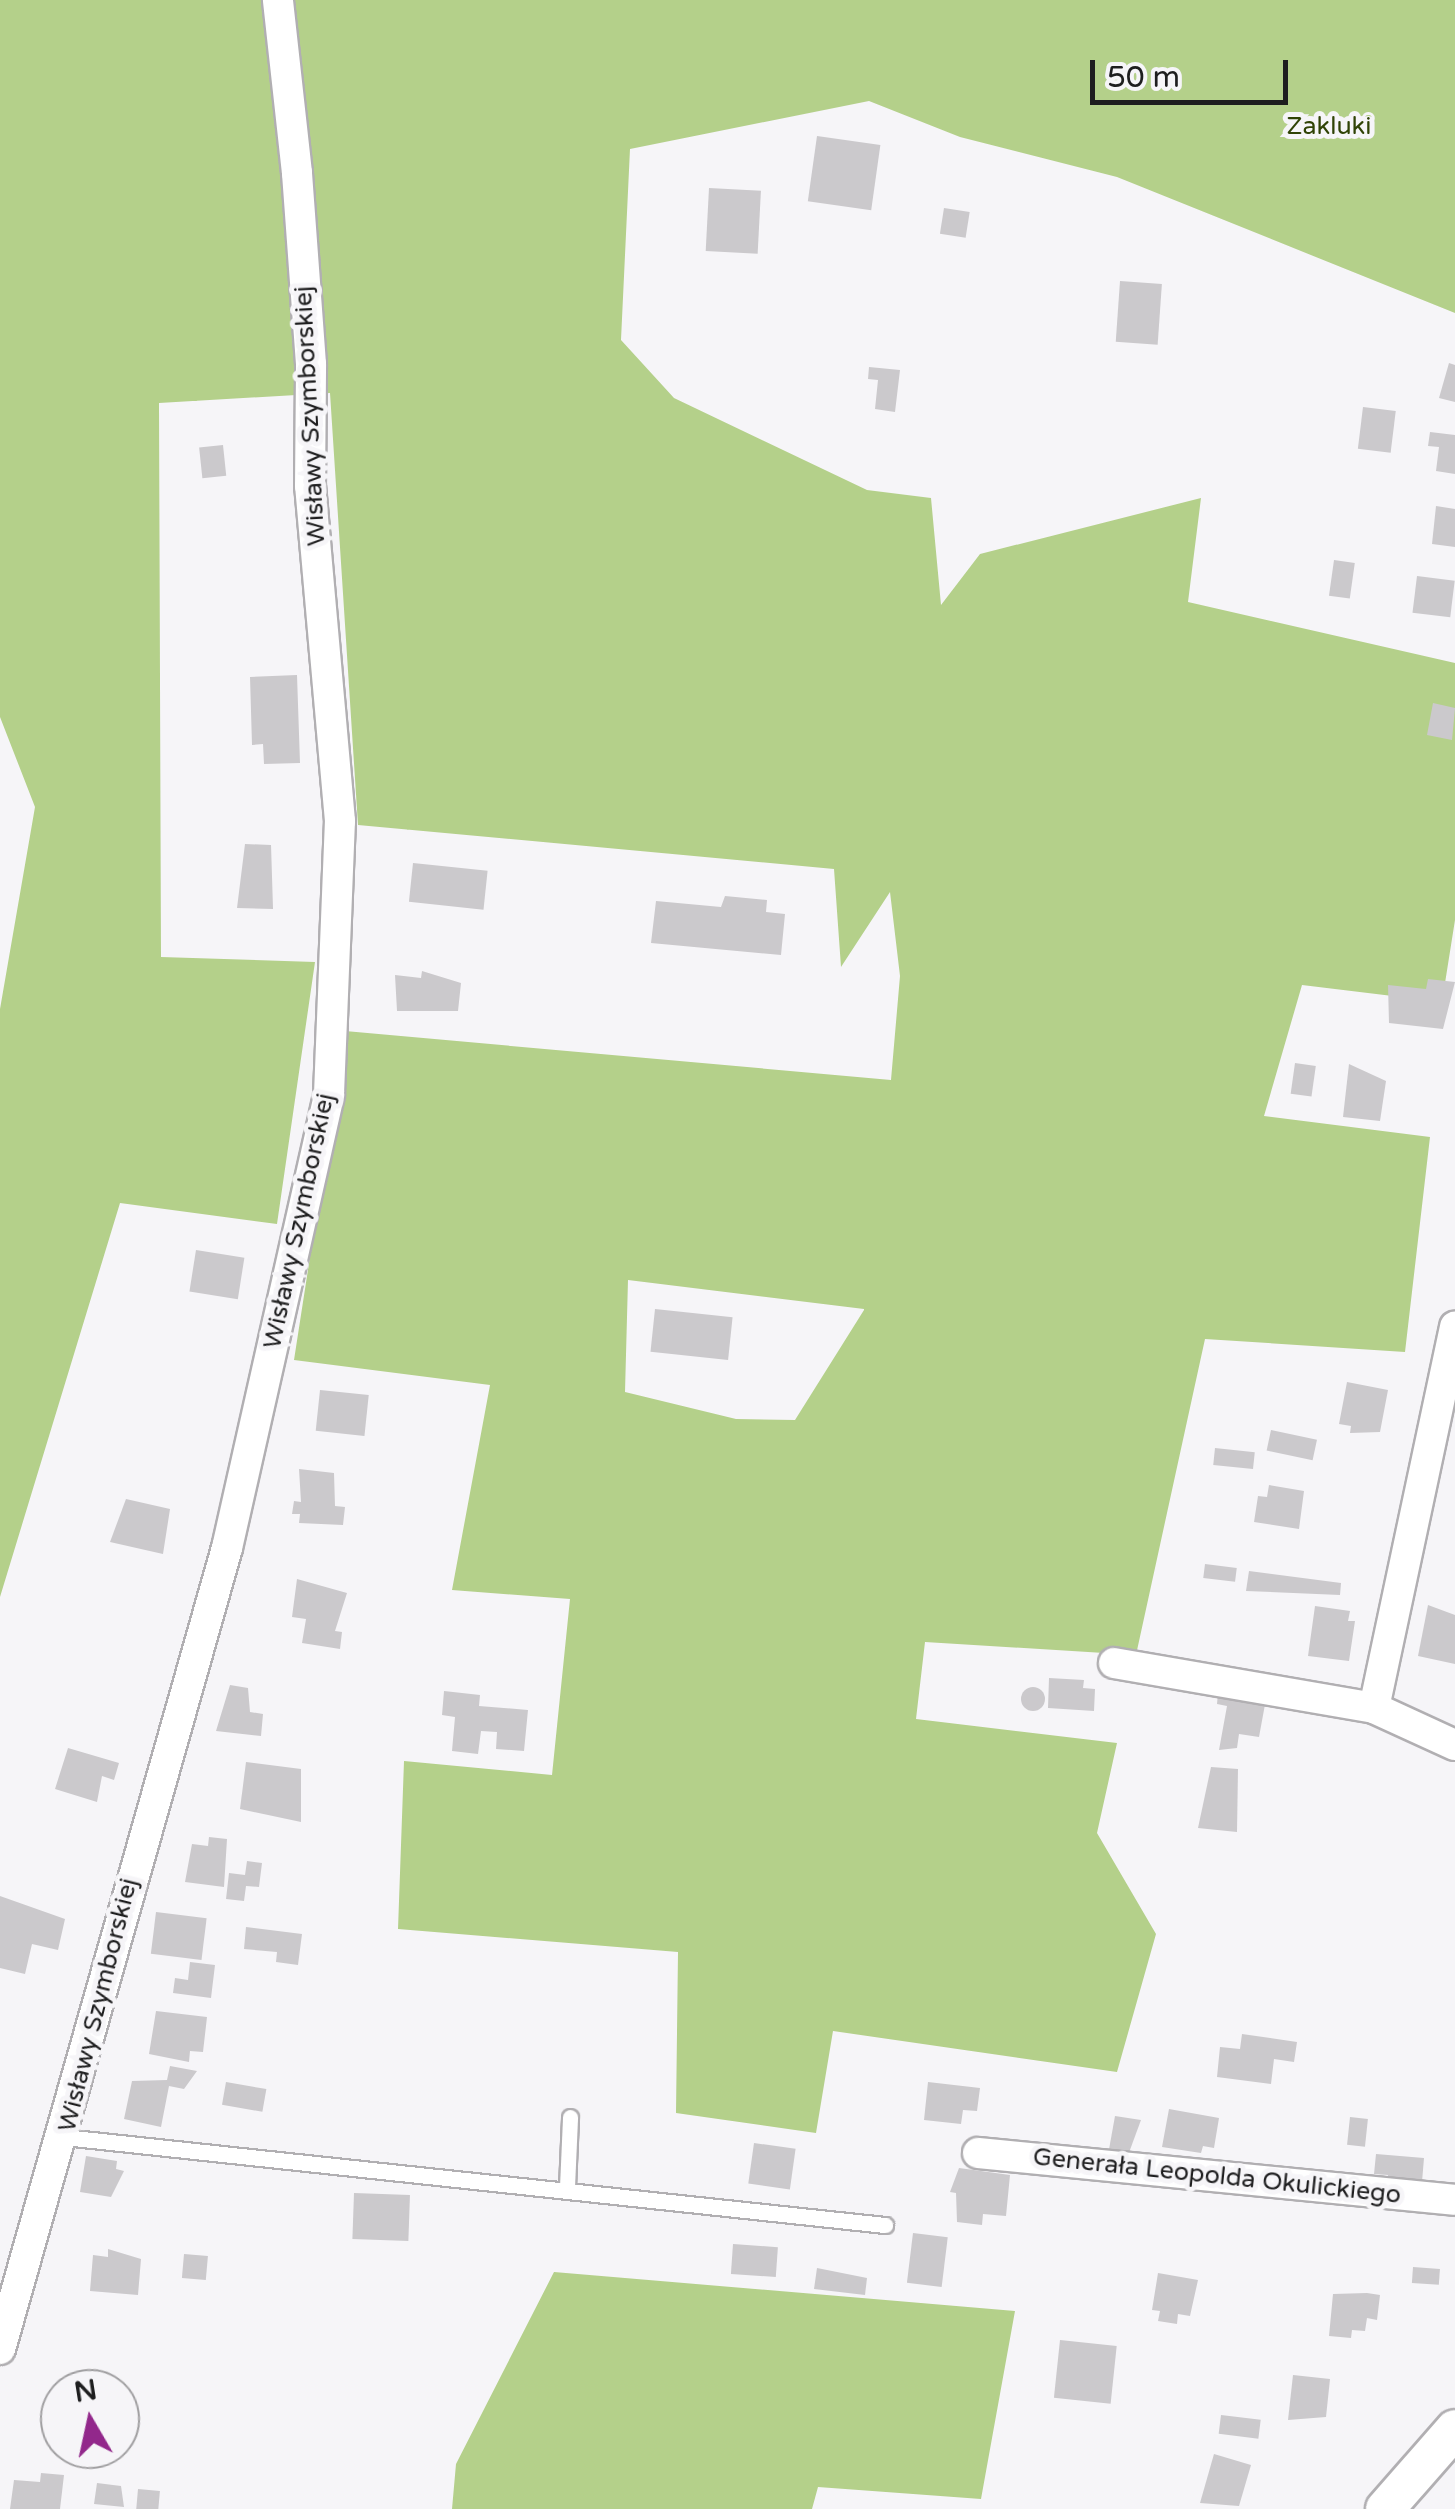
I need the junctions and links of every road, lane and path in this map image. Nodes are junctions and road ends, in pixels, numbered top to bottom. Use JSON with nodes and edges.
{"nodes":[{"id":1,"x":278,"y":0,"type":"edge"},
{"id":2,"x":1454,"y":1338,"type":"edge"},
{"id":3,"x":1114,"y":1663,"type":"dead end"},
{"id":4,"x":1374,"y":1708,"type":"junction"},
{"id":5,"x":1455,"y":1745,"type":"edge"},
{"id":6,"x":570,"y":2117,"type":"dead end"},
{"id":7,"x":64,"y":2136,"type":"junction"},
{"id":8,"x":978,"y":2153,"type":"dead end"},
{"id":9,"x":567,"y":2187,"type":"junction"},
{"id":10,"x":1455,"y":2200,"type":"edge"},
{"id":11,"x":886,"y":2225,"type":"dead end"},
{"id":12,"x":0,"y":2349,"type":"edge"},
{"id":13,"x":1455,"y":2429,"type":"edge"},
{"id":14,"x":1386,"y":2509,"type":"edge"}],
"edges":[{"from":1,"to":7,"type":"street","name":"Wisławy Szymborskiej"},
{"from":2,"to":4,"type":"street"},
{"from":3,"to":4,"type":"street"},
{"from":4,"to":5,"type":"street"},
{"from":6,"to":9,"type":"lane"},
{"from":7,"to":9,"type":"lane"},
{"from":7,"to":12,"type":"street","name":"Wisławy Szymborskiej"},
{"from":8,"to":10,"type":"street","name":"Generała Leopolda Okulickiego"},
{"from":9,"to":11,"type":"lane"},
{"from":13,"to":14,"type":"street"}]}
